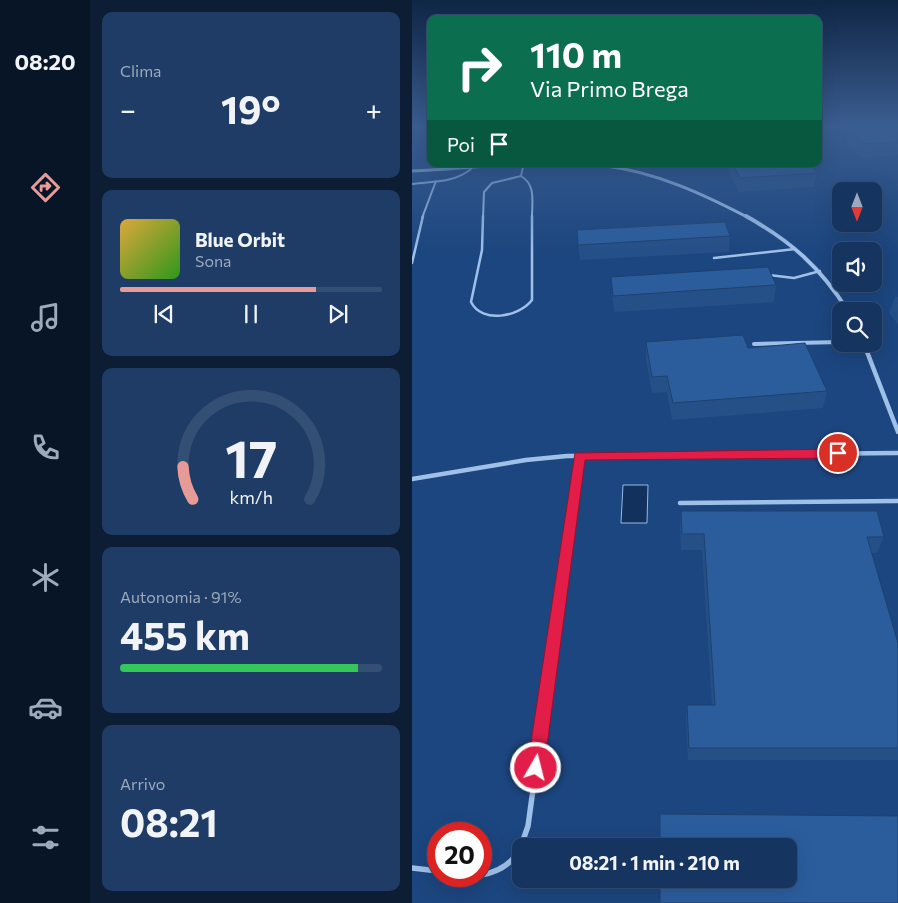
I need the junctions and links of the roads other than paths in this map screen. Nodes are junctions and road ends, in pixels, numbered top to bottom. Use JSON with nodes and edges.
{"nodes":[{"id":1,"x":494,"y":168,"type":"edge"},
{"id":2,"x":524,"y":168,"type":"edge"},
{"id":3,"x":611,"y":168,"type":"edge"},
{"id":4,"x":471,"y":169,"type":"junction"},
{"id":5,"x":412,"y":171,"type":"edge"},
{"id":6,"x":521,"y":176,"type":"junction"},
{"id":7,"x":436,"y":181,"type":"junction"},
{"id":8,"x":412,"y":184,"type":"edge"},
{"id":9,"x":795,"y":249,"type":"junction"},
{"id":10,"x":714,"y":258,"type":"dead end"},
{"id":11,"x":412,"y":263,"type":"edge"},
{"id":12,"x":820,"y":271,"type":"junction"},
{"id":13,"x":764,"y":274,"type":"edge"},
{"id":14,"x":842,"y":302,"type":"edge"},
{"id":15,"x":832,"y":342,"type":"edge"},
{"id":16,"x":754,"y":344,"type":"dead end"},
{"id":17,"x":867,"y":352,"type":"edge"},
{"id":18,"x":898,"y":432,"type":"edge"},
{"id":19,"x":898,"y":453,"type":"edge"},
{"id":20,"x":579,"y":456,"type":"junction"},
{"id":21,"x":412,"y":479,"type":"edge"},
{"id":22,"x":898,"y":501,"type":"edge"},
{"id":23,"x":680,"y":503,"type":"dead end"},
{"id":24,"x":524,"y":838,"type":"edge"},
{"id":25,"x":512,"y":862,"type":"edge"},
{"id":26,"x":412,"y":868,"type":"edge"},
{"id":27,"x":427,"y":870,"type":"edge"},
{"id":28,"x":492,"y":872,"type":"edge"}],
"edges":[{"from":1,"to":4,"type":"street"},
{"from":2,"to":6,"type":"lane"},
{"from":3,"to":9,"type":"street"},
{"from":4,"to":5,"type":"street"},
{"from":4,"to":7,"type":"lane"},
{"from":6,"to":6,"type":"lane"},
{"from":7,"to":8,"type":"lane"},
{"from":7,"to":11,"type":"lane"},
{"from":9,"to":10,"type":"lane"},
{"from":9,"to":12,"type":"street"},
{"from":12,"to":13,"type":"lane"},
{"from":12,"to":14,"type":"street"},
{"from":15,"to":16,"type":"lane"},
{"from":17,"to":18,"type":"street"},
{"from":19,"to":20,"type":"street"},
{"from":20,"to":21,"type":"street"},
{"from":20,"to":24,"type":"lane"},
{"from":22,"to":23,"type":"lane"},
{"from":25,"to":28,"type":"lane"},
{"from":26,"to":27,"type":"lane"}]}
